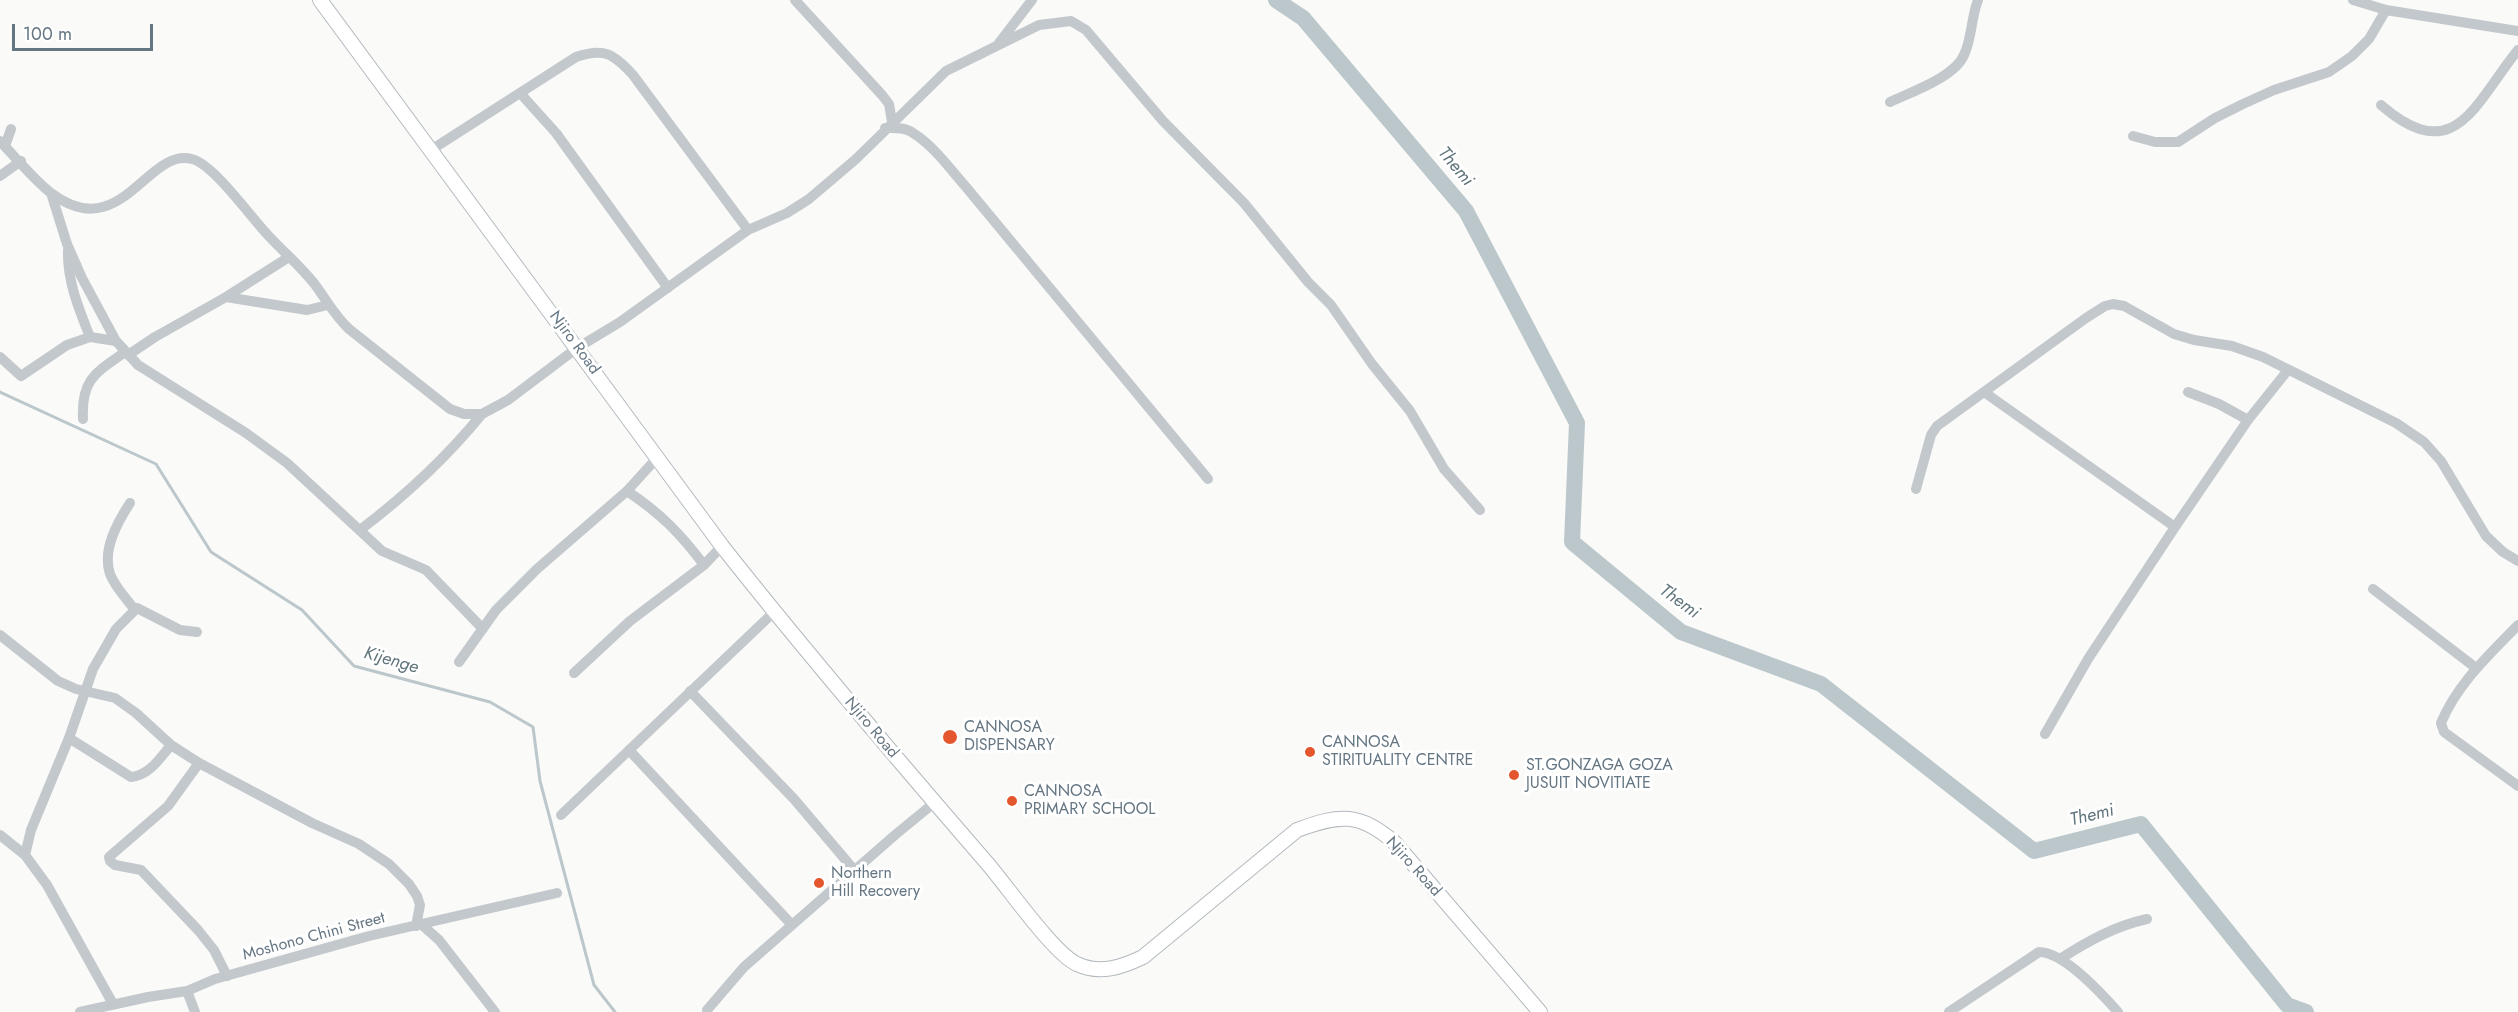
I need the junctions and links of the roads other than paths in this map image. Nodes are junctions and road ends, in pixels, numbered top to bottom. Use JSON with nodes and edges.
{"nodes":[{"id":1,"x":320,"y":0,"type":"edge"},
{"id":2,"x":795,"y":0,"type":"edge"},
{"id":3,"x":1032,"y":0,"type":"edge"},
{"id":4,"x":1978,"y":0,"type":"edge"},
{"id":5,"x":2353,"y":0,"type":"edge"},
{"id":6,"x":2386,"y":9,"type":"junction"},
{"id":7,"x":2518,"y":31,"type":"edge"},
{"id":8,"x":995,"y":48,"type":"junction"},
{"id":9,"x":2518,"y":50,"type":"edge"},
{"id":10,"x":520,"y":93,"type":"junction"},
{"id":11,"x":1890,"y":102,"type":"dead end"},
{"id":12,"x":2381,"y":105,"type":"dead end"},
{"id":13,"x":889,"y":125,"type":"junction"},
{"id":14,"x":11,"y":129,"type":"dead end"},
{"id":15,"x":2133,"y":136,"type":"dead end"},
{"id":16,"x":3,"y":144,"type":"edge"},
{"id":17,"x":431,"y":150,"type":"junction"},
{"id":18,"x":21,"y":161,"type":"junction"},
{"id":19,"x":0,"y":176,"type":"edge"},
{"id":20,"x":51,"y":193,"type":"junction"},
{"id":21,"x":748,"y":230,"type":"junction"},
{"id":22,"x":68,"y":247,"type":"junction"},
{"id":23,"x":289,"y":257,"type":"junction"},
{"id":24,"x":668,"y":288,"type":"junction"},
{"id":25,"x":226,"y":297,"type":"junction"},
{"id":26,"x":328,"y":305,"type":"junction"},
{"id":27,"x":90,"y":338,"type":"junction"},
{"id":28,"x":116,"y":341,"type":"junction"},
{"id":29,"x":578,"y":348,"type":"junction"},
{"id":30,"x":127,"y":354,"type":"junction"},
{"id":31,"x":0,"y":357,"type":"edge"},
{"id":32,"x":2288,"y":370,"type":"junction"},
{"id":33,"x":1984,"y":392,"type":"junction"},
{"id":34,"x":2188,"y":392,"type":"dead end"},
{"id":35,"x":482,"y":414,"type":"junction"},
{"id":36,"x":83,"y":419,"type":"dead end"},
{"id":37,"x":2248,"y":420,"type":"junction"},
{"id":38,"x":656,"y":459,"type":"junction"},
{"id":39,"x":1208,"y":479,"type":"dead end"},
{"id":40,"x":1916,"y":489,"type":"dead end"},
{"id":41,"x":627,"y":491,"type":"junction"},
{"id":42,"x":130,"y":503,"type":"dead end"},
{"id":43,"x":1480,"y":510,"type":"dead end"},
{"id":44,"x":2175,"y":528,"type":"junction"},
{"id":45,"x":360,"y":530,"type":"junction"},
{"id":46,"x":722,"y":546,"type":"junction"},
{"id":47,"x":2518,"y":561,"type":"edge"},
{"id":48,"x":704,"y":565,"type":"junction"},
{"id":49,"x":2373,"y":589,"type":"dead end"},
{"id":50,"x":134,"y":609,"type":"junction"},
{"id":51,"x":774,"y":612,"type":"junction"},
{"id":52,"x":2518,"y":625,"type":"edge"},
{"id":53,"x":483,"y":629,"type":"junction"},
{"id":54,"x":197,"y":632,"type":"dead end"},
{"id":55,"x":0,"y":635,"type":"edge"},
{"id":56,"x":459,"y":662,"type":"dead end"},
{"id":57,"x":2476,"y":668,"type":"junction"},
{"id":58,"x":574,"y":673,"type":"dead end"},
{"id":59,"x":86,"y":691,"type":"junction"},
{"id":60,"x":690,"y":691,"type":"junction"},
{"id":61,"x":2045,"y":734,"type":"dead end"},
{"id":62,"x":69,"y":738,"type":"junction"},
{"id":63,"x":171,"y":745,"type":"junction"},
{"id":64,"x":629,"y":750,"type":"junction"},
{"id":65,"x":199,"y":763,"type":"junction"},
{"id":66,"x":2518,"y":786,"type":"edge"},
{"id":67,"x":934,"y":803,"type":"junction"},
{"id":68,"x":561,"y":815,"type":"dead end"},
{"id":69,"x":0,"y":835,"type":"edge"},
{"id":70,"x":26,"y":855,"type":"junction"},
{"id":71,"x":855,"y":871,"type":"junction"},
{"id":72,"x":556,"y":893,"type":"dead end"},
{"id":73,"x":2147,"y":919,"type":"dead end"},
{"id":74,"x":792,"y":925,"type":"junction"},
{"id":75,"x":419,"y":926,"type":"junction"},
{"id":76,"x":2060,"y":959,"type":"junction"},
{"id":77,"x":227,"y":976,"type":"junction"},
{"id":78,"x":187,"y":991,"type":"junction"},
{"id":79,"x":113,"y":1004,"type":"junction"},
{"id":80,"x":708,"y":1010,"type":"dead end"},
{"id":81,"x":2115,"y":1011,"type":"edge"},
{"id":82,"x":80,"y":1012,"type":"edge"},
{"id":83,"x":195,"y":1012,"type":"edge"},
{"id":84,"x":495,"y":1012,"type":"edge"},
{"id":85,"x":1540,"y":1012,"type":"edge"},
{"id":86,"x":1949,"y":1012,"type":"edge"}],
"edges":[{"from":1,"to":17,"type":"street","name":"Njiro Road"},
{"from":2,"to":13,"type":"street"},
{"from":3,"to":8,"type":"street"},
{"from":4,"to":11,"type":"street"},
{"from":5,"to":6,"type":"street"},
{"from":6,"to":7,"type":"street"},
{"from":6,"to":15,"type":"street"},
{"from":8,"to":13,"type":"street"},
{"from":8,"to":43,"type":"street"},
{"from":9,"to":12,"type":"street"},
{"from":10,"to":17,"type":"street"},
{"from":10,"to":21,"type":"street"},
{"from":10,"to":24,"type":"street"},
{"from":13,"to":21,"type":"street"},
{"from":13,"to":39,"type":"street"},
{"from":14,"to":16,"type":"street"},
{"from":16,"to":18,"type":"street"},
{"from":17,"to":29,"type":"street","name":"Njiro Road"},
{"from":18,"to":19,"type":"street"},
{"from":18,"to":20,"type":"street"},
{"from":20,"to":22,"type":"street"},
{"from":20,"to":23,"type":"street"},
{"from":21,"to":24,"type":"street"},
{"from":22,"to":27,"type":"street"},
{"from":22,"to":28,"type":"street"},
{"from":23,"to":25,"type":"street"},
{"from":23,"to":26,"type":"street"},
{"from":24,"to":29,"type":"street"},
{"from":25,"to":26,"type":"street"},
{"from":25,"to":30,"type":"street"},
{"from":26,"to":35,"type":"street"},
{"from":27,"to":28,"type":"street"},
{"from":27,"to":31,"type":"street"},
{"from":28,"to":30,"type":"street"},
{"from":29,"to":35,"type":"street"},
{"from":29,"to":38,"type":"street","name":"Njiro Road"},
{"from":30,"to":36,"type":"street"},
{"from":30,"to":45,"type":"street"},
{"from":32,"to":33,"type":"street"},
{"from":32,"to":37,"type":"street"},
{"from":32,"to":47,"type":"street"},
{"from":33,"to":40,"type":"street"},
{"from":33,"to":44,"type":"street"},
{"from":34,"to":37,"type":"street"},
{"from":35,"to":45,"type":"street"},
{"from":37,"to":44,"type":"street"},
{"from":38,"to":41,"type":"street"},
{"from":38,"to":46,"type":"street","name":"Njiro Road"},
{"from":41,"to":48,"type":"street"},
{"from":41,"to":53,"type":"street"},
{"from":42,"to":50,"type":"street"},
{"from":44,"to":61,"type":"street"},
{"from":45,"to":53,"type":"street"},
{"from":46,"to":48,"type":"street"},
{"from":46,"to":51,"type":"street","name":"Njiro Road"},
{"from":48,"to":58,"type":"street"},
{"from":49,"to":57,"type":"street"},
{"from":50,"to":54,"type":"street"},
{"from":50,"to":59,"type":"street"},
{"from":51,"to":60,"type":"street"},
{"from":51,"to":67,"type":"street","name":"Njiro Road"},
{"from":52,"to":57,"type":"street"},
{"from":53,"to":56,"type":"street"},
{"from":55,"to":59,"type":"street"},
{"from":57,"to":66,"type":"street"},
{"from":59,"to":62,"type":"street"},
{"from":59,"to":63,"type":"street"},
{"from":60,"to":64,"type":"street"},
{"from":60,"to":71,"type":"street"},
{"from":62,"to":63,"type":"street"},
{"from":62,"to":70,"type":"street"},
{"from":63,"to":65,"type":"street"},
{"from":64,"to":68,"type":"street"},
{"from":64,"to":74,"type":"street"},
{"from":65,"to":75,"type":"street"},
{"from":65,"to":77,"type":"street"},
{"from":67,"to":71,"type":"street"},
{"from":67,"to":85,"type":"street","name":"Njiro Road"},
{"from":69,"to":70,"type":"street"},
{"from":70,"to":79,"type":"street"},
{"from":71,"to":74,"type":"street"},
{"from":72,"to":75,"type":"street","name":"Moshono Chini Street"},
{"from":73,"to":76,"type":"street"},
{"from":74,"to":80,"type":"street"},
{"from":75,"to":77,"type":"street","name":"Moshono Chini Street"},
{"from":75,"to":84,"type":"street"},
{"from":76,"to":81,"type":"street"},
{"from":76,"to":86,"type":"street"},
{"from":77,"to":78,"type":"street","name":"Moshono Chini Street"},
{"from":78,"to":79,"type":"street","name":"Moshono Chini Street"},
{"from":78,"to":83,"type":"street"},
{"from":79,"to":82,"type":"street","name":"Moshono Chini Street"}]}
